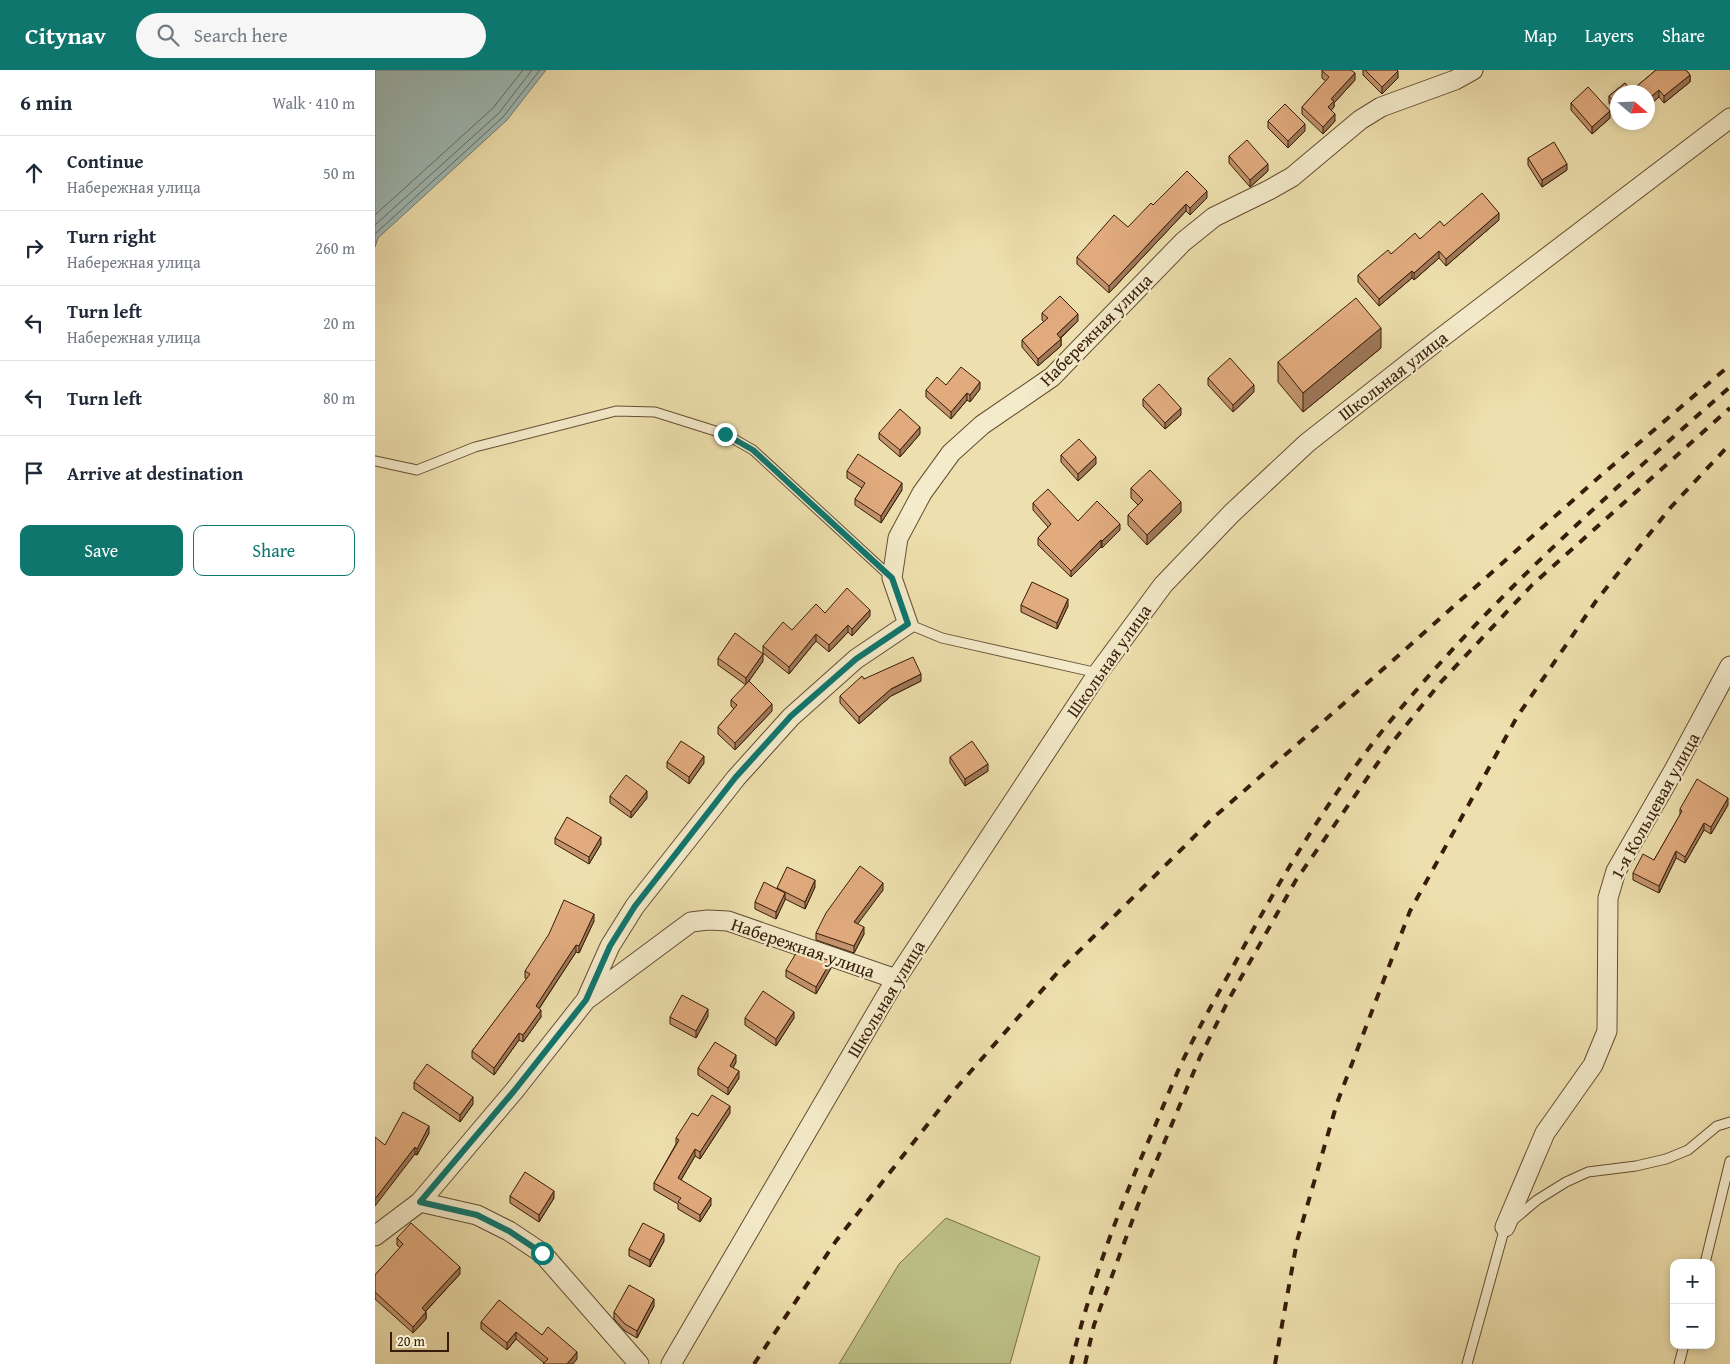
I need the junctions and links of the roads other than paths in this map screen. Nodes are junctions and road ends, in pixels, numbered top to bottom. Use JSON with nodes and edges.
{"nodes":[{"id":1,"x":1473,"y":70,"type":"edge"},
{"id":2,"x":1730,"y":118,"type":"edge"},
{"id":3,"x":375,"y":461,"type":"edge"},
{"id":4,"x":892,"y":578,"type":"junction"},
{"id":5,"x":908,"y":624,"type":"junction"},
{"id":6,"x":1730,"y":666,"type":"edge"},
{"id":7,"x":1098,"y":673,"type":"junction"},
{"id":8,"x":896,"y":979,"type":"junction"},
{"id":9,"x":586,"y":1000,"type":"junction"},
{"id":10,"x":1730,"y":1122,"type":"edge"},
{"id":11,"x":1730,"y":1162,"type":"edge"},
{"id":12,"x":420,"y":1202,"type":"junction"},
{"id":13,"x":1505,"y":1226,"type":"junction"},
{"id":14,"x":375,"y":1236,"type":"edge"},
{"id":15,"x":1706,"y":1259,"type":"edge"},
{"id":16,"x":1683,"y":1349,"type":"edge"},
{"id":17,"x":639,"y":1364,"type":"edge"},
{"id":18,"x":671,"y":1364,"type":"edge"},
{"id":19,"x":1467,"y":1364,"type":"edge"},
{"id":20,"x":1679,"y":1364,"type":"edge"}],
"edges":[{"from":1,"to":4,"type":"street","name":"Набережная улица"},
{"from":2,"to":7,"type":"street","name":"Школьная улица"},
{"from":3,"to":4,"type":"lane"},
{"from":4,"to":5,"type":"street","name":"Набережная улица"},
{"from":5,"to":7,"type":"lane"},
{"from":5,"to":9,"type":"street","name":"Набережная улица"},
{"from":6,"to":13,"type":"street","name":"1-я Кольцевая улица"},
{"from":7,"to":8,"type":"street","name":"Школьная улица"},
{"from":8,"to":9,"type":"street","name":"Набережная улица"},
{"from":8,"to":18,"type":"street","name":"Школьная улица"},
{"from":9,"to":12,"type":"street","name":"Набережная улица"},
{"from":10,"to":13,"type":"lane"},
{"from":11,"to":15,"type":"lane"},
{"from":12,"to":14,"type":"street","name":"Набережная улица"},
{"from":12,"to":17,"type":"street"},
{"from":13,"to":19,"type":"lane"},
{"from":16,"to":20,"type":"lane"}]}
